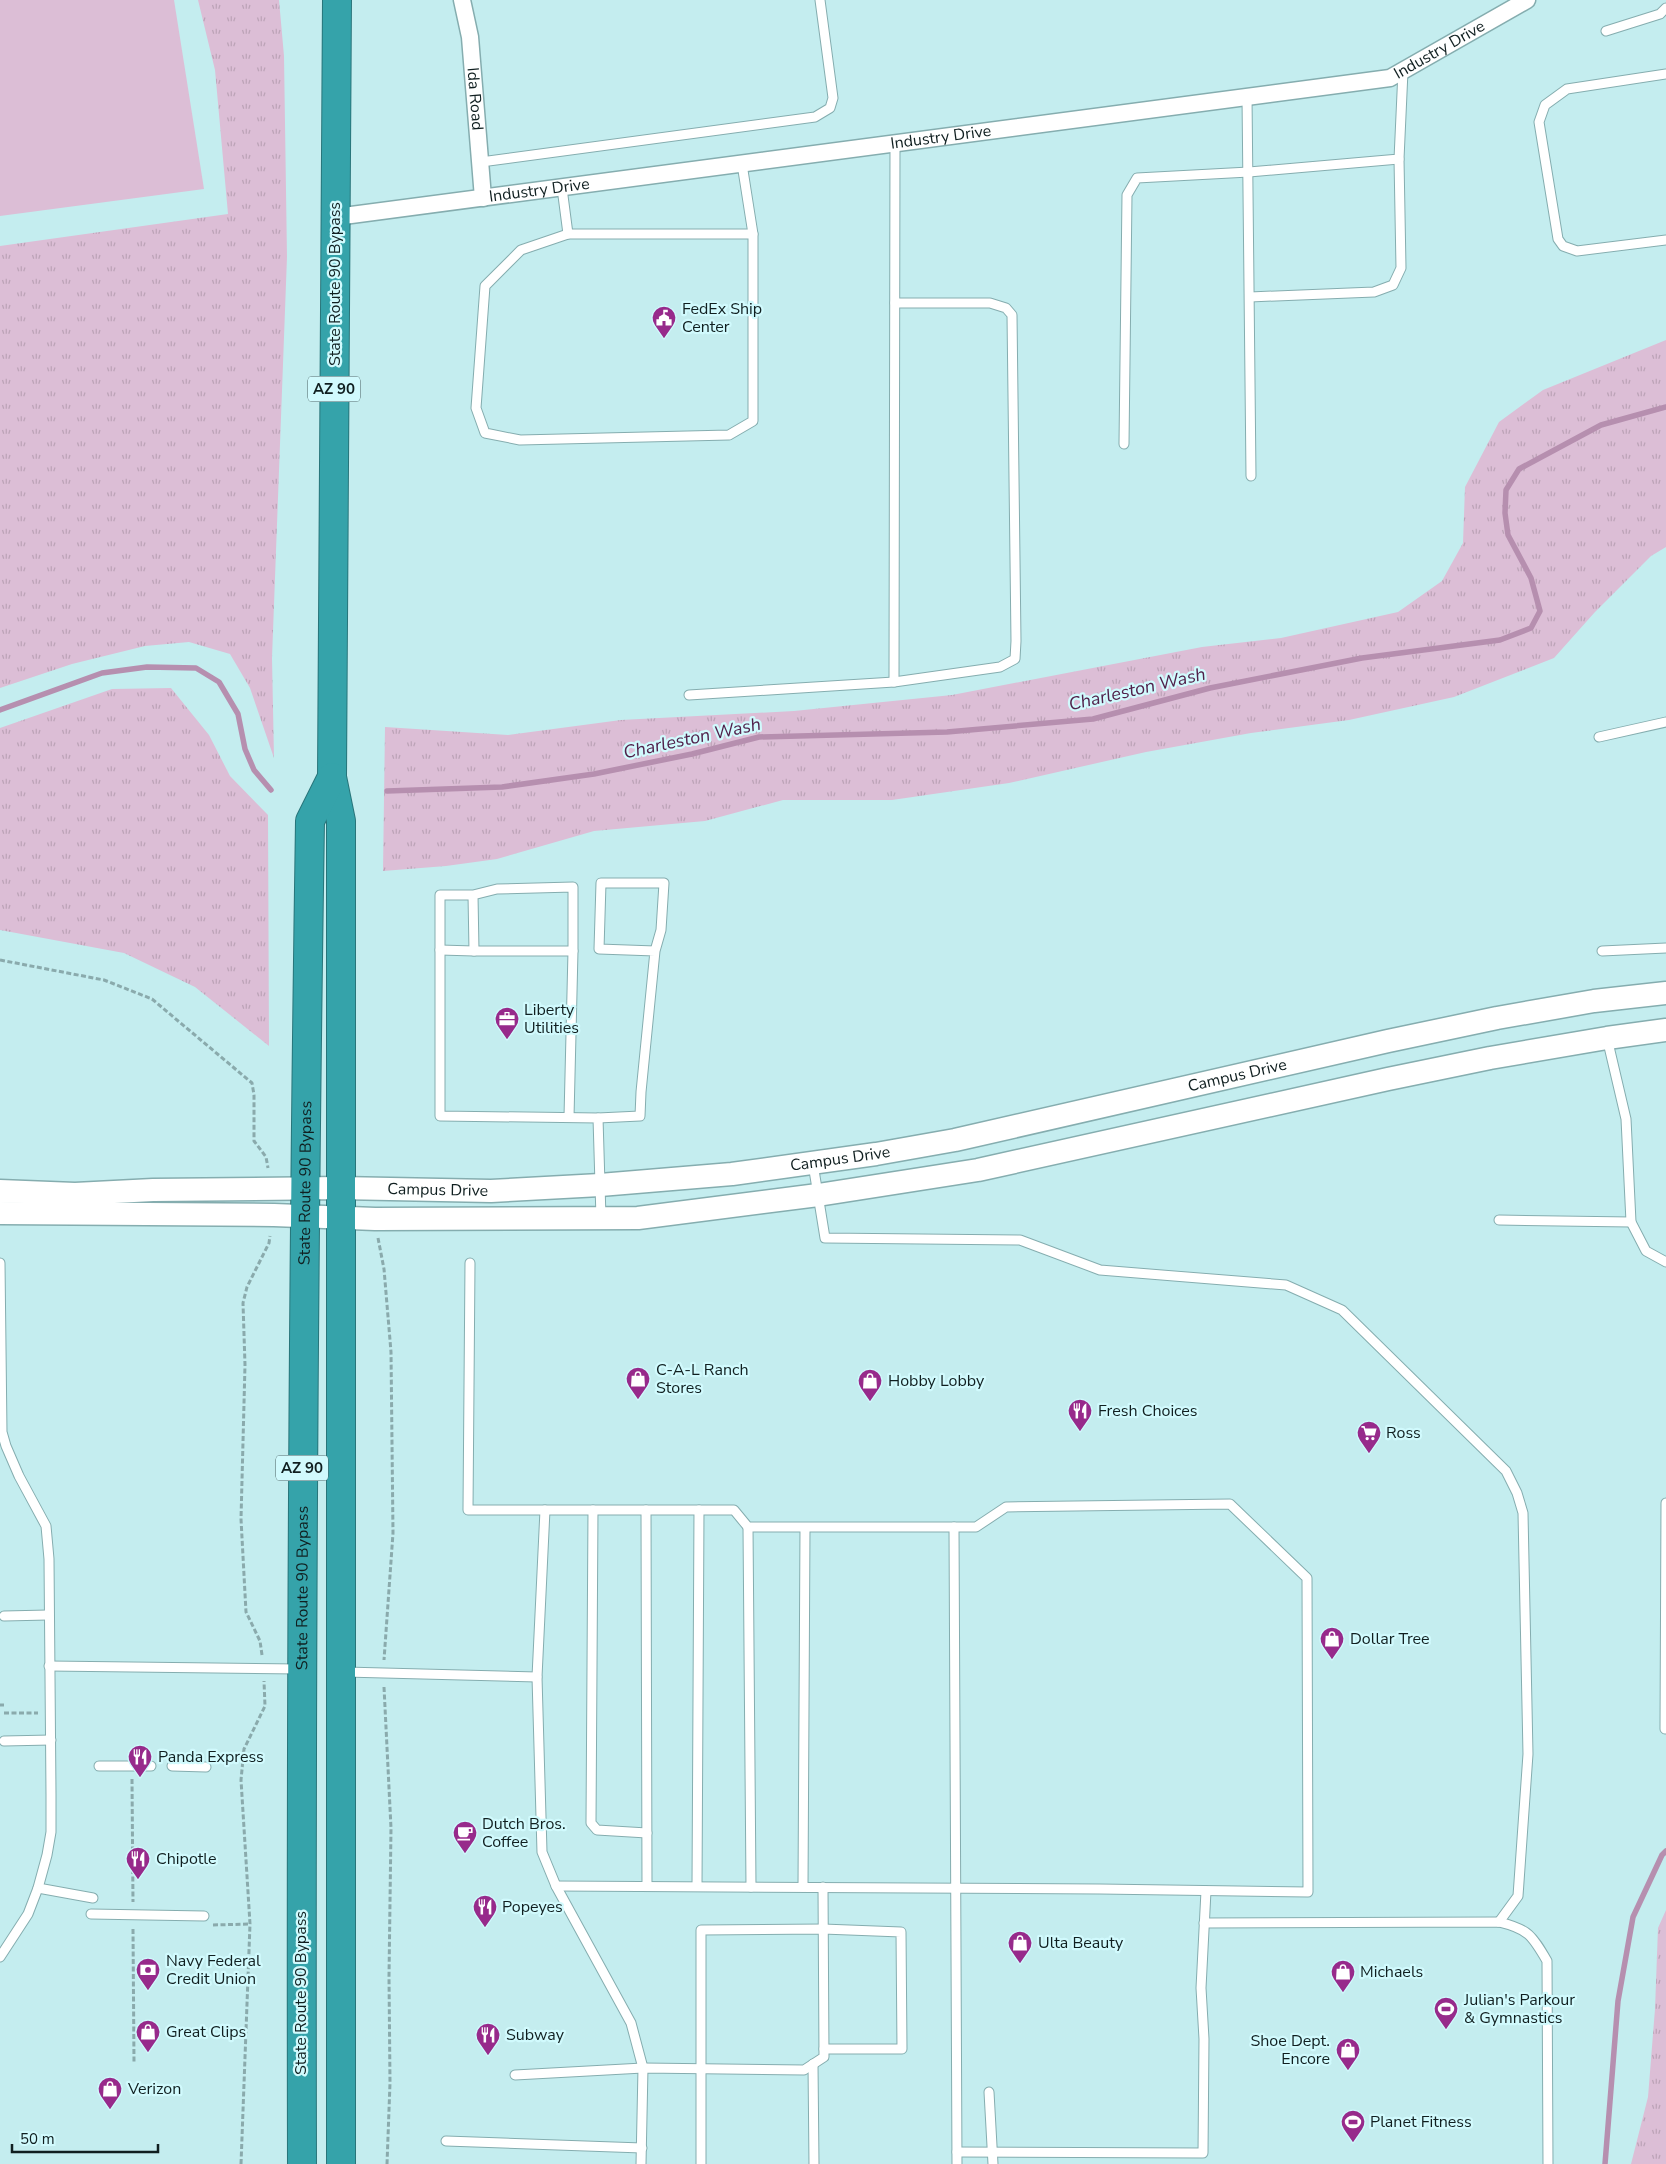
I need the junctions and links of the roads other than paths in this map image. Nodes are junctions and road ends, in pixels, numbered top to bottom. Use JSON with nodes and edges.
{"nodes":[{"id":1,"x":337,"y":0,"type":"edge"},
{"id":2,"x":462,"y":0,"type":"edge"},
{"id":3,"x":820,"y":0,"type":"edge"},
{"id":4,"x":1527,"y":0,"type":"edge"},
{"id":5,"x":1664,"y":13,"type":"edge"},
{"id":6,"x":1606,"y":31,"type":"dead end"},
{"id":7,"x":1403,"y":71,"type":"junction"},
{"id":8,"x":1666,"y":74,"type":"edge"},
{"id":9,"x":1247,"y":97,"type":"junction"},
{"id":10,"x":895,"y":144,"type":"junction"},
{"id":11,"x":1399,"y":159,"type":"junction"},
{"id":12,"x":481,"y":162,"type":"junction"},
{"id":13,"x":742,"y":164,"type":"junction"},
{"id":14,"x":1249,"y":172,"type":"junction"},
{"id":15,"x":562,"y":188,"type":"junction"},
{"id":16,"x":483,"y":198,"type":"junction"},
{"id":17,"x":336,"y":217,"type":"junction"},
{"id":18,"x":568,"y":234,"type":"junction"},
{"id":19,"x":753,"y":234,"type":"junction"},
{"id":20,"x":1666,"y":240,"type":"edge"},
{"id":21,"x":1250,"y":296,"type":"junction"},
{"id":22,"x":895,"y":303,"type":"junction"},
{"id":23,"x":1124,"y":444,"type":"dead end"},
{"id":24,"x":1251,"y":476,"type":"dead end"},
{"id":25,"x":894,"y":682,"type":"junction"},
{"id":26,"x":689,"y":695,"type":"dead end"},
{"id":27,"x":1666,"y":722,"type":"edge"},
{"id":28,"x":1599,"y":736,"type":"dead end"},
{"id":29,"x":332,"y":777,"type":"junction"},
{"id":30,"x":473,"y":895,"type":"junction"},
{"id":31,"x":1666,"y":948,"type":"edge"},
{"id":32,"x":440,"y":950,"type":"junction"},
{"id":33,"x":474,"y":951,"type":"junction"},
{"id":34,"x":573,"y":951,"type":"junction"},
{"id":35,"x":655,"y":951,"type":"junction"},
{"id":36,"x":1602,"y":951,"type":"dead end"},
{"id":37,"x":1666,"y":993,"type":"edge"},
{"id":38,"x":1666,"y":1030,"type":"edge"},
{"id":39,"x":1607,"y":1038,"type":"junction"},
{"id":40,"x":569,"y":1117,"type":"junction"},
{"id":41,"x":598,"y":1118,"type":"junction"},
{"id":42,"x":812,"y":1163,"type":"junction"},
{"id":43,"x":600,"y":1185,"type":"junction"},
{"id":44,"x":304,"y":1188,"type":"junction"},
{"id":45,"x":340,"y":1188,"type":"junction"},
{"id":46,"x":0,"y":1191,"type":"edge"},
{"id":47,"x":818,"y":1195,"type":"junction"},
{"id":48,"x":0,"y":1213,"type":"edge"},
{"id":49,"x":304,"y":1216,"type":"junction"},
{"id":50,"x":340,"y":1217,"type":"junction"},
{"id":51,"x":601,"y":1218,"type":"junction"},
{"id":52,"x":1499,"y":1220,"type":"dead end"},
{"id":53,"x":1631,"y":1222,"type":"junction"},
{"id":54,"x":1666,"y":1262,"type":"edge"},
{"id":55,"x":0,"y":1263,"type":"edge"},
{"id":56,"x":470,"y":1263,"type":"dead end"},
{"id":57,"x":1666,"y":1503,"type":"edge"},
{"id":58,"x":545,"y":1510,"type":"junction"},
{"id":59,"x":593,"y":1510,"type":"junction"},
{"id":60,"x":646,"y":1510,"type":"junction"},
{"id":61,"x":699,"y":1510,"type":"junction"},
{"id":62,"x":748,"y":1527,"type":"junction"},
{"id":63,"x":954,"y":1527,"type":"junction"},
{"id":64,"x":805,"y":1528,"type":"junction"},
{"id":65,"x":1665,"y":1601,"type":"edge"},
{"id":66,"x":48,"y":1615,"type":"junction"},
{"id":67,"x":4,"y":1616,"type":"dead end"},
{"id":68,"x":49,"y":1666,"type":"junction"},
{"id":69,"x":301,"y":1669,"type":"junction"},
{"id":70,"x":340,"y":1672,"type":"junction"},
{"id":71,"x":537,"y":1677,"type":"junction"},
{"id":72,"x":1665,"y":1729,"type":"dead end"},
{"id":73,"x":51,"y":1740,"type":"junction"},
{"id":74,"x":4,"y":1741,"type":"dead end"},
{"id":75,"x":99,"y":1766,"type":"dead end"},
{"id":76,"x":151,"y":1766,"type":"dead end"},
{"id":77,"x":172,"y":1766,"type":"dead end"},
{"id":78,"x":206,"y":1767,"type":"dead end"},
{"id":79,"x":647,"y":1833,"type":"junction"},
{"id":80,"x":556,"y":1886,"type":"junction"},
{"id":81,"x":647,"y":1886,"type":"junction"},
{"id":82,"x":697,"y":1886,"type":"junction"},
{"id":83,"x":752,"y":1887,"type":"junction"},
{"id":84,"x":803,"y":1887,"type":"junction"},
{"id":85,"x":823,"y":1887,"type":"junction"},
{"id":86,"x":38,"y":1888,"type":"junction"},
{"id":87,"x":954,"y":1888,"type":"junction"},
{"id":88,"x":1206,"y":1891,"type":"junction"},
{"id":89,"x":93,"y":1898,"type":"dead end"},
{"id":90,"x":91,"y":1914,"type":"dead end"},
{"id":91,"x":204,"y":1916,"type":"dead end"},
{"id":92,"x":1498,"y":1922,"type":"junction"},
{"id":93,"x":1204,"y":1923,"type":"junction"},
{"id":94,"x":823,"y":1929,"type":"junction"},
{"id":95,"x":0,"y":1957,"type":"edge"},
{"id":96,"x":824,"y":2049,"type":"junction"},
{"id":97,"x":813,"y":2064,"type":"junction"},
{"id":98,"x":643,"y":2068,"type":"junction"},
{"id":99,"x":702,"y":2069,"type":"junction"},
{"id":100,"x":516,"y":2075,"type":"dead end"},
{"id":101,"x":989,"y":2092,"type":"dead end"},
{"id":102,"x":446,"y":2141,"type":"dead end"},
{"id":103,"x":642,"y":2148,"type":"junction"},
{"id":104,"x":956,"y":2152,"type":"junction"},
{"id":105,"x":991,"y":2152,"type":"junction"},
{"id":106,"x":1203,"y":2153,"type":"junction"},
{"id":107,"x":302,"y":2164,"type":"edge"},
{"id":108,"x":341,"y":2164,"type":"edge"},
{"id":109,"x":641,"y":2164,"type":"edge"},
{"id":110,"x":700,"y":2164,"type":"edge"},
{"id":111,"x":814,"y":2164,"type":"edge"},
{"id":112,"x":957,"y":2164,"type":"edge"},
{"id":113,"x":993,"y":2164,"type":"edge"},
{"id":114,"x":1202,"y":2164,"type":"edge"},
{"id":115,"x":1548,"y":2164,"type":"edge"}],
"edges":[{"from":1,"to":17,"type":"highway","name":"State Route 90 Bypass","number":"AZ 90"},
{"from":2,"to":12,"type":"street","name":"Ida Road"},
{"from":3,"to":12,"type":"lane"},
{"from":4,"to":7,"type":"street","name":"Industry Drive"},
{"from":5,"to":6,"type":"lane"},
{"from":7,"to":9,"type":"street","name":"Industry Drive"},
{"from":7,"to":11,"type":"lane"},
{"from":8,"to":20,"type":"lane"},
{"from":9,"to":10,"type":"street","name":"Industry Drive"},
{"from":9,"to":14,"type":"lane"},
{"from":10,"to":13,"type":"street","name":"Industry Drive"},
{"from":10,"to":22,"type":"lane"},
{"from":11,"to":14,"type":"lane"},
{"from":11,"to":21,"type":"lane"},
{"from":12,"to":16,"type":"street","name":"Ida Road"},
{"from":13,"to":15,"type":"street","name":"Industry Drive"},
{"from":13,"to":19,"type":"lane"},
{"from":14,"to":21,"type":"lane"},
{"from":14,"to":23,"type":"lane"},
{"from":15,"to":16,"type":"street","name":"Industry Drive"},
{"from":15,"to":18,"type":"lane"},
{"from":16,"to":17,"type":"street","name":"Industry Drive"},
{"from":17,"to":29,"type":"highway","name":"State Route 90 Bypass","number":"AZ 90"},
{"from":18,"to":19,"type":"lane"},
{"from":18,"to":19,"type":"lane"},
{"from":21,"to":24,"type":"lane"},
{"from":22,"to":25,"type":"lane"},
{"from":22,"to":25,"type":"lane"},
{"from":25,"to":26,"type":"lane"},
{"from":27,"to":28,"type":"lane"},
{"from":29,"to":44,"type":"highway","name":"State Route 90 Bypass","number":"AZ 90"},
{"from":29,"to":45,"type":"highway","name":"State Route 90 Bypass","number":"AZ 90"},
{"from":30,"to":32,"type":"lane"},
{"from":30,"to":33,"type":"lane"},
{"from":30,"to":34,"type":"lane"},
{"from":31,"to":36,"type":"lane"},
{"from":32,"to":33,"type":"lane"},
{"from":32,"to":40,"type":"lane"},
{"from":33,"to":34,"type":"lane"},
{"from":34,"to":40,"type":"lane"},
{"from":35,"to":35,"type":"lane"},
{"from":35,"to":41,"type":"lane"},
{"from":37,"to":42,"type":"street","name":"Campus Drive"},
{"from":38,"to":39,"type":"street","name":"Campus Drive"},
{"from":39,"to":47,"type":"street","name":"Campus Drive"},
{"from":39,"to":53,"type":"lane"},
{"from":40,"to":41,"type":"lane"},
{"from":41,"to":43,"type":"lane"},
{"from":42,"to":43,"type":"street","name":"Campus Drive"},
{"from":42,"to":47,"type":"lane"},
{"from":43,"to":45,"type":"street","name":"Campus Drive"},
{"from":43,"to":51,"type":"lane"},
{"from":44,"to":45,"type":"street","name":"Campus Drive"},
{"from":44,"to":46,"type":"street","name":"Campus Drive"},
{"from":44,"to":49,"type":"highway","name":"State Route 90 Bypass","number":"AZ 90"},
{"from":45,"to":50,"type":"highway","name":"State Route 90 Bypass","number":"AZ 90"},
{"from":47,"to":51,"type":"street","name":"Campus Drive"},
{"from":47,"to":92,"type":"lane"},
{"from":48,"to":49,"type":"street","name":"Campus Drive"},
{"from":49,"to":50,"type":"street","name":"Campus Drive"},
{"from":49,"to":69,"type":"highway","name":"State Route 90 Bypass","number":"AZ 90"},
{"from":50,"to":51,"type":"street","name":"Campus Drive"},
{"from":50,"to":70,"type":"highway","name":"State Route 90 Bypass","number":"AZ 90"},
{"from":52,"to":53,"type":"lane"},
{"from":53,"to":54,"type":"lane"},
{"from":55,"to":66,"type":"lane"},
{"from":56,"to":58,"type":"lane"},
{"from":57,"to":65,"type":"lane"},
{"from":58,"to":59,"type":"lane"},
{"from":58,"to":71,"type":"lane"},
{"from":59,"to":60,"type":"lane"},
{"from":59,"to":79,"type":"lane"},
{"from":60,"to":61,"type":"lane"},
{"from":60,"to":79,"type":"lane"},
{"from":61,"to":62,"type":"lane"},
{"from":61,"to":82,"type":"lane"},
{"from":62,"to":64,"type":"lane"},
{"from":62,"to":83,"type":"lane"},
{"from":63,"to":64,"type":"lane"},
{"from":63,"to":87,"type":"lane"},
{"from":63,"to":88,"type":"lane"},
{"from":64,"to":84,"type":"lane"},
{"from":65,"to":72,"type":"lane"},
{"from":66,"to":67,"type":"lane"},
{"from":66,"to":68,"type":"lane"},
{"from":68,"to":69,"type":"lane"},
{"from":68,"to":73,"type":"lane"},
{"from":69,"to":107,"type":"highway","name":"State Route 90 Bypass","number":"AZ 90"},
{"from":70,"to":71,"type":"lane"},
{"from":70,"to":108,"type":"highway","name":"State Route 90 Bypass","number":"AZ 90"},
{"from":71,"to":80,"type":"lane"},
{"from":73,"to":74,"type":"lane"},
{"from":73,"to":86,"type":"lane"},
{"from":75,"to":76,"type":"lane"},
{"from":77,"to":78,"type":"lane"},
{"from":79,"to":81,"type":"lane"},
{"from":80,"to":81,"type":"lane"},
{"from":80,"to":98,"type":"lane"},
{"from":81,"to":82,"type":"lane"},
{"from":82,"to":83,"type":"lane"},
{"from":83,"to":84,"type":"lane"},
{"from":84,"to":85,"type":"lane"},
{"from":85,"to":87,"type":"lane"},
{"from":85,"to":94,"type":"lane"},
{"from":86,"to":89,"type":"lane"},
{"from":86,"to":95,"type":"lane"},
{"from":87,"to":88,"type":"lane"},
{"from":87,"to":104,"type":"lane"},
{"from":88,"to":93,"type":"lane"},
{"from":90,"to":91,"type":"lane"},
{"from":92,"to":93,"type":"lane"},
{"from":92,"to":115,"type":"lane"},
{"from":93,"to":106,"type":"lane"},
{"from":94,"to":96,"type":"lane"},
{"from":94,"to":96,"type":"lane"},
{"from":94,"to":99,"type":"lane"},
{"from":96,"to":97,"type":"lane"},
{"from":97,"to":99,"type":"lane"},
{"from":97,"to":111,"type":"lane"},
{"from":98,"to":99,"type":"lane"},
{"from":98,"to":100,"type":"lane"},
{"from":98,"to":103,"type":"lane"},
{"from":99,"to":110,"type":"lane"},
{"from":101,"to":105,"type":"lane"},
{"from":102,"to":103,"type":"lane"},
{"from":103,"to":109,"type":"lane"},
{"from":104,"to":105,"type":"lane"},
{"from":104,"to":112,"type":"lane"},
{"from":105,"to":106,"type":"lane"},
{"from":105,"to":113,"type":"lane"},
{"from":106,"to":114,"type":"lane"}]}
